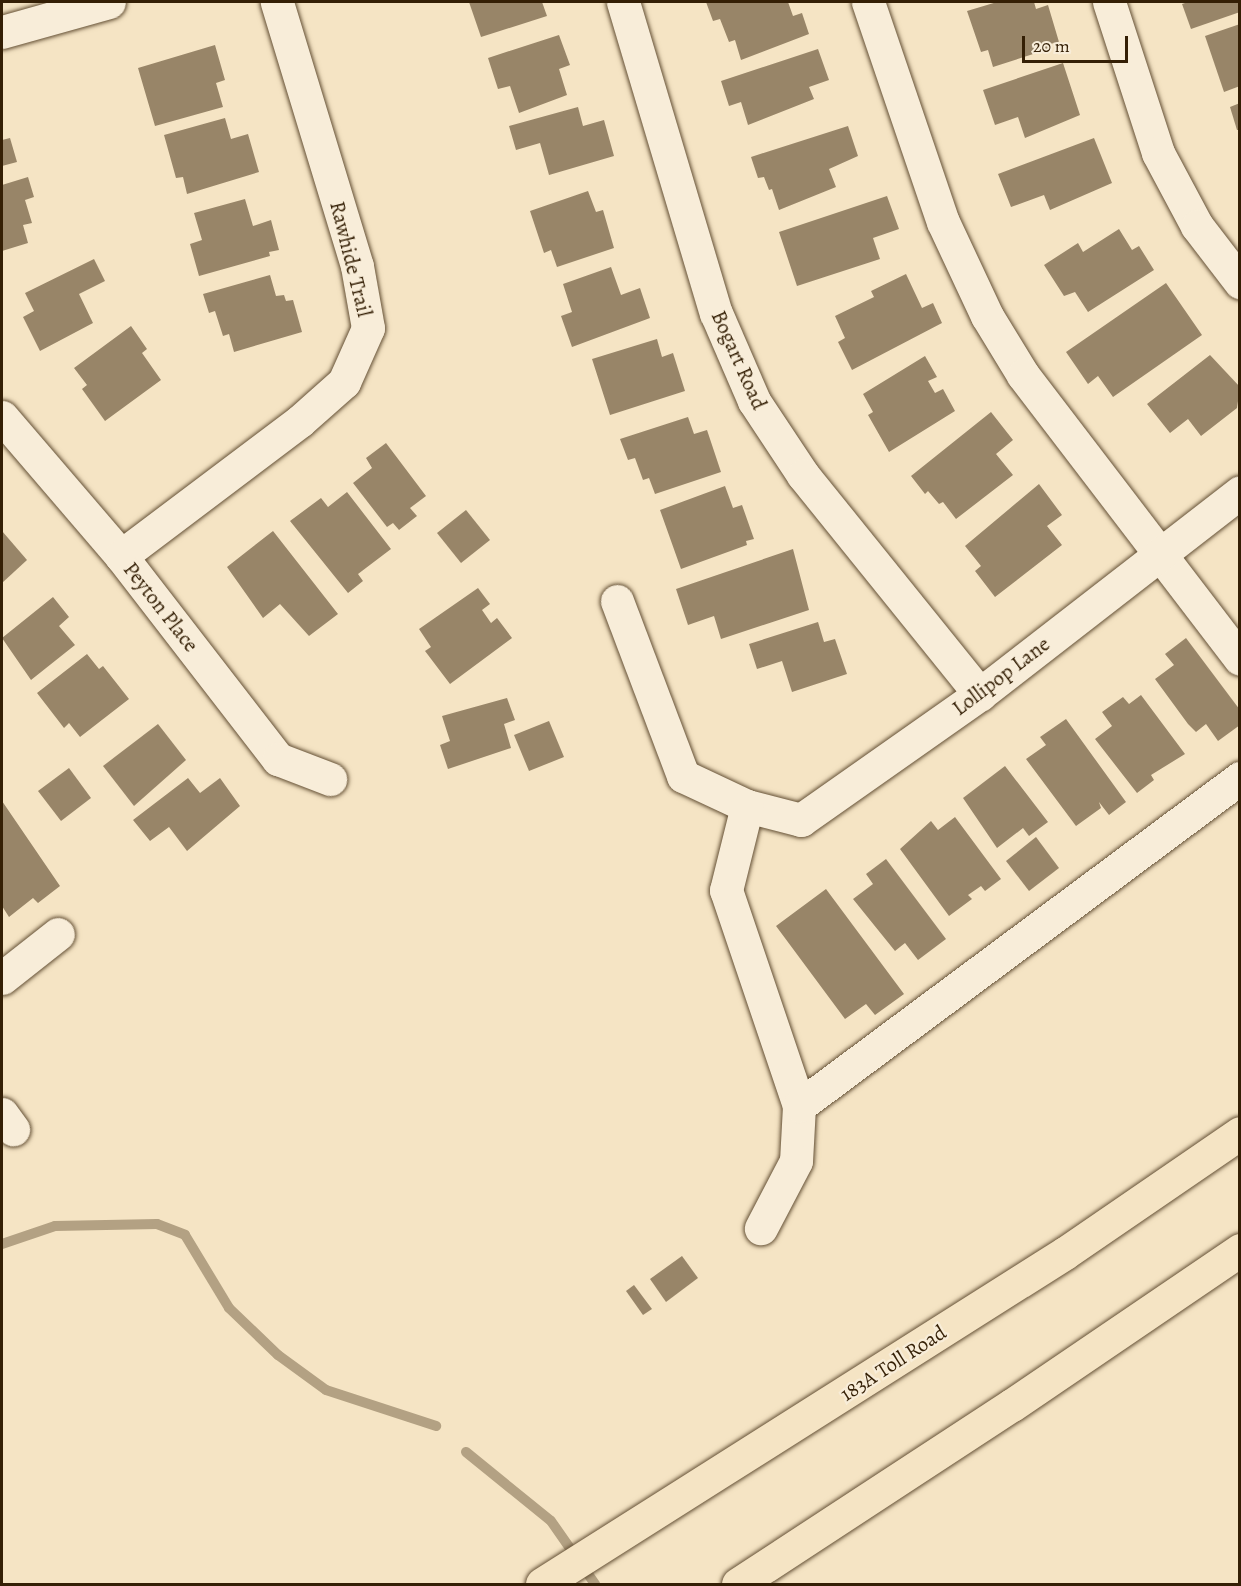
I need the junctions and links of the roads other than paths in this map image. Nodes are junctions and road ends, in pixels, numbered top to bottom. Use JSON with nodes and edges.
{"nodes":[{"id":1,"x":110,"y":2,"type":"edge"},
{"id":2,"x":277,"y":2,"type":"edge"},
{"id":3,"x":622,"y":2,"type":"edge"},
{"id":4,"x":868,"y":2,"type":"edge"},
{"id":5,"x":1109,"y":2,"type":"edge"},
{"id":6,"x":42,"y":10,"type":"edge"},
{"id":7,"x":2,"y":32,"type":"edge"},
{"id":8,"x":1239,"y":282,"type":"edge"},
{"id":9,"x":2,"y":417,"type":"edge"},
{"id":10,"x":1239,"y":492,"type":"edge"},
{"id":11,"x":1160,"y":552,"type":"junction"},
{"id":12,"x":121,"y":556,"type":"junction"},
{"id":13,"x":616,"y":601,"type":"dead end"},
{"id":14,"x":1239,"y":659,"type":"edge"},
{"id":15,"x":980,"y":694,"type":"junction"},
{"id":16,"x":1239,"y":778,"type":"edge"},
{"id":17,"x":330,"y":779,"type":"dead end"},
{"id":18,"x":747,"y":806,"type":"junction"},
{"id":19,"x":58,"y":934,"type":"dead end"},
{"id":20,"x":2,"y":978,"type":"edge"},
{"id":21,"x":799,"y":1106,"type":"junction"},
{"id":22,"x":1239,"y":1133,"type":"edge"},
{"id":23,"x":761,"y":1228,"type":"dead end"},
{"id":24,"x":1239,"y":1250,"type":"edge"},
{"id":25,"x":542,"y":1584,"type":"edge"},
{"id":26,"x":738,"y":1584,"type":"edge"}],
"edges":[{"from":1,"to":6,"type":"street"},
{"from":2,"to":12,"type":"street","name":"Rawhide Trail"},
{"from":3,"to":15,"type":"street","name":"Bogart Road"},
{"from":4,"to":11,"type":"street"},
{"from":5,"to":8,"type":"street"},
{"from":6,"to":7,"type":"street"},
{"from":9,"to":12,"type":"street","name":"Peyton Place"},
{"from":10,"to":11,"type":"street","name":"Lollipop Lane"},
{"from":11,"to":14,"type":"street"},
{"from":11,"to":15,"type":"street","name":"Lollipop Lane"},
{"from":12,"to":17,"type":"street","name":"Peyton Place"},
{"from":13,"to":18,"type":"street","name":"Lollipop Lane"},
{"from":15,"to":18,"type":"street","name":"Lollipop Lane"},
{"from":16,"to":21,"type":"street"},
{"from":18,"to":21,"type":"street"},
{"from":19,"to":20,"type":"street"},
{"from":21,"to":23,"type":"street"},
{"from":22,"to":25,"type":"highway","name":"183A Toll Road"},
{"from":24,"to":26,"type":"highway"}]}
